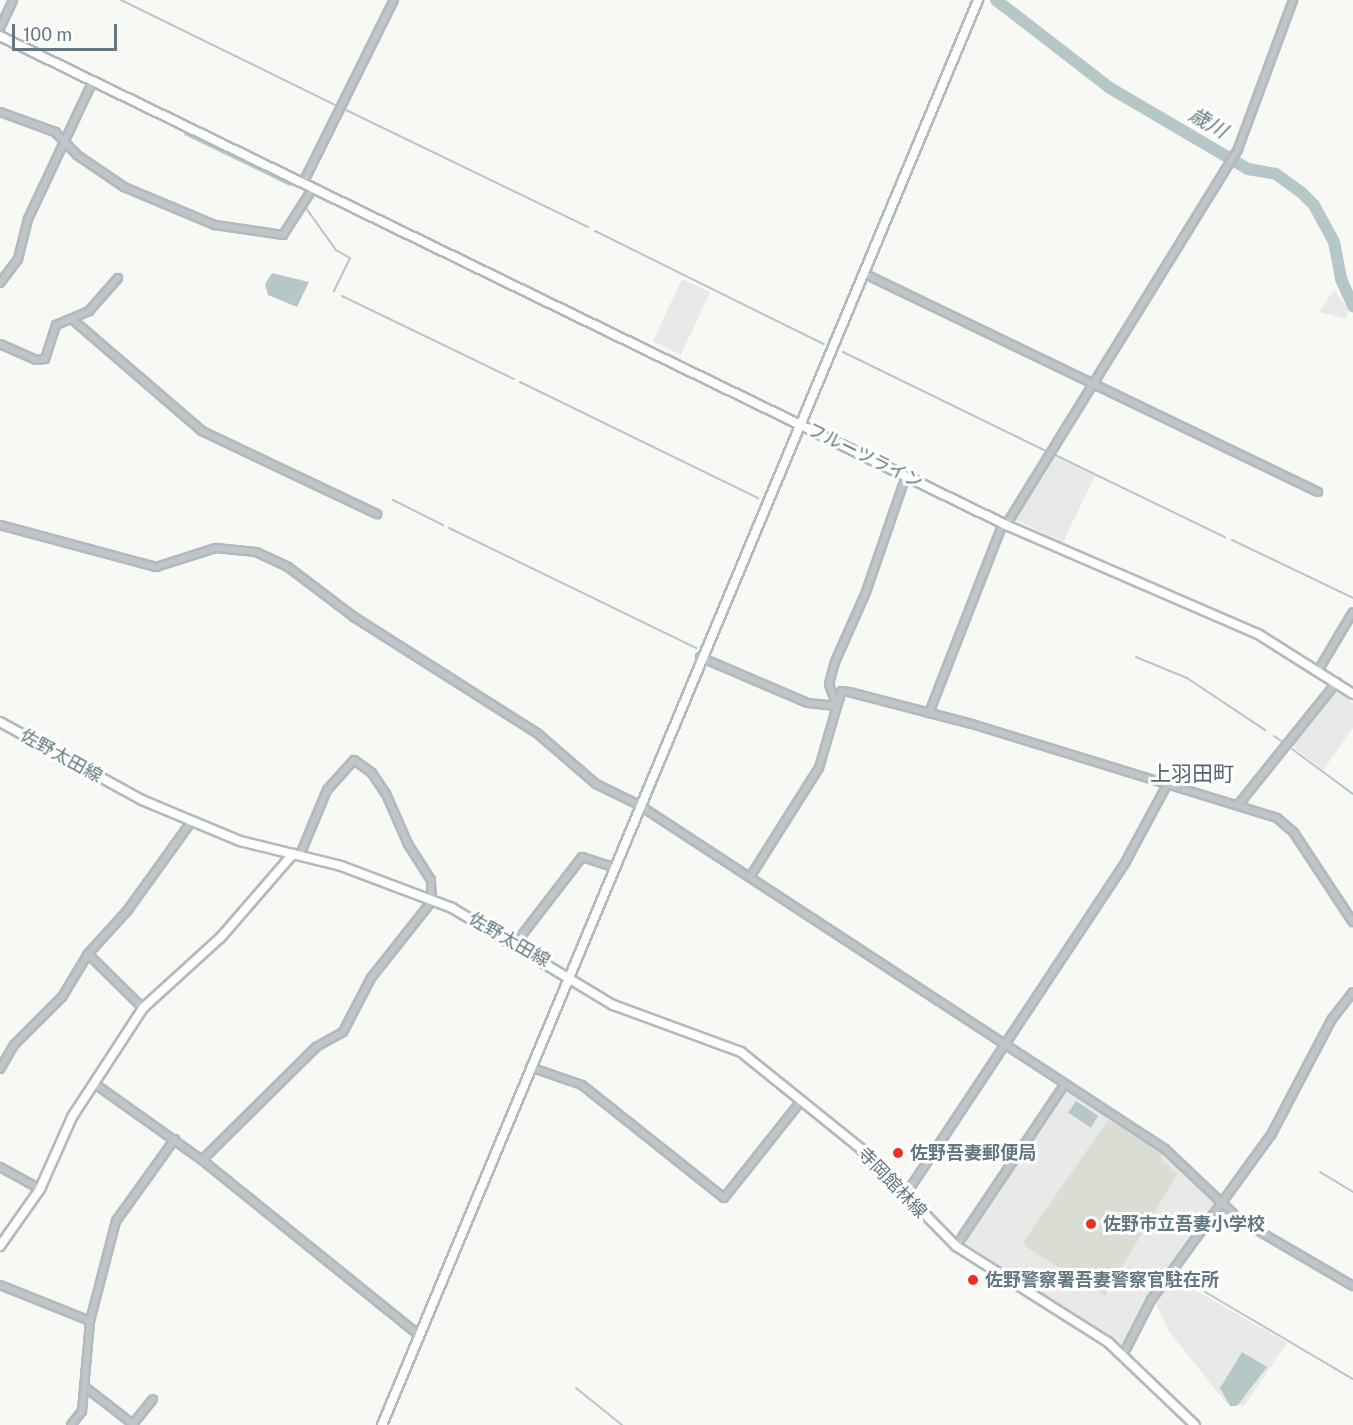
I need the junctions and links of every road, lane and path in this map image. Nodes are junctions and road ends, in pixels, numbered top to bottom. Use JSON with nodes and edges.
{"nodes":[{"id":1,"x":13,"y":0,"type":"edge"},
{"id":2,"x":394,"y":0,"type":"edge"},
{"id":3,"x":978,"y":0,"type":"edge"},
{"id":4,"x":1293,"y":0,"type":"edge"},
{"id":5,"x":0,"y":28,"type":"edge"},
{"id":6,"x":0,"y":36,"type":"edge"},
{"id":7,"x":93,"y":81,"type":"junction"},
{"id":8,"x":0,"y":112,"type":"edge"},
{"id":9,"x":64,"y":141,"type":"junction"},
{"id":10,"x":303,"y":183,"type":"junction"},
{"id":11,"x":313,"y":188,"type":"junction"},
{"id":12,"x":863,"y":273,"type":"junction"},
{"id":13,"x":118,"y":278,"type":"dead end"},
{"id":14,"x":0,"y":283,"type":"edge"},
{"id":15,"x":73,"y":320,"type":"junction"},
{"id":16,"x":0,"y":344,"type":"edge"},
{"id":17,"x":1093,"y":384,"type":"junction"},
{"id":18,"x":800,"y":424,"type":"junction"},
{"id":19,"x":906,"y":476,"type":"junction"},
{"id":20,"x":1318,"y":492,"type":"dead end"},
{"id":21,"x":377,"y":514,"type":"dead end"},
{"id":22,"x":1004,"y":524,"type":"junction"},
{"id":23,"x":0,"y":525,"type":"edge"},
{"id":24,"x":1353,"y":612,"type":"edge"},
{"id":25,"x":700,"y":657,"type":"junction"},
{"id":26,"x":1319,"y":669,"type":"junction"},
{"id":27,"x":1337,"y":682,"type":"junction"},
{"id":28,"x":1353,"y":694,"type":"edge"},
{"id":29,"x":837,"y":706,"type":"junction"},
{"id":30,"x":930,"y":713,"type":"junction"},
{"id":31,"x":0,"y":722,"type":"edge"},
{"id":32,"x":1168,"y":783,"type":"junction"},
{"id":33,"x":639,"y":805,"type":"junction"},
{"id":34,"x":1238,"y":805,"type":"junction"},
{"id":35,"x":192,"y":821,"type":"junction"},
{"id":36,"x":296,"y":855,"type":"junction"},
{"id":37,"x":613,"y":867,"type":"junction"},
{"id":38,"x":750,"y":877,"type":"junction"},
{"id":39,"x":432,"y":901,"type":"junction"},
{"id":40,"x":1353,"y":921,"type":"edge"},
{"id":41,"x":514,"y":944,"type":"junction"},
{"id":42,"x":88,"y":954,"type":"junction"},
{"id":43,"x":568,"y":975,"type":"junction"},
{"id":44,"x":1353,"y":992,"type":"edge"},
{"id":45,"x":144,"y":1008,"type":"junction"},
{"id":46,"x":1003,"y":1044,"type":"junction"},
{"id":47,"x":530,"y":1067,"type":"junction"},
{"id":48,"x":0,"y":1069,"type":"edge"},
{"id":49,"x":95,"y":1084,"type":"junction"},
{"id":50,"x":1065,"y":1084,"type":"junction"},
{"id":51,"x":801,"y":1100,"type":"junction"},
{"id":52,"x":175,"y":1140,"type":"junction"},
{"id":53,"x":202,"y":1160,"type":"junction"},
{"id":54,"x":0,"y":1167,"type":"edge"},
{"id":55,"x":40,"y":1189,"type":"junction"},
{"id":56,"x":906,"y":1194,"type":"junction"},
{"id":57,"x":1224,"y":1206,"type":"junction"},
{"id":58,"x":0,"y":1246,"type":"edge"},
{"id":59,"x":956,"y":1246,"type":"junction"},
{"id":60,"x":0,"y":1285,"type":"edge"},
{"id":61,"x":1353,"y":1286,"type":"edge"},
{"id":62,"x":90,"y":1321,"type":"junction"},
{"id":63,"x":419,"y":1335,"type":"junction"},
{"id":64,"x":1123,"y":1354,"type":"junction"},
{"id":65,"x":86,"y":1387,"type":"junction"},
{"id":66,"x":153,"y":1399,"type":"dead end"},
{"id":67,"x":70,"y":1425,"type":"edge"},
{"id":68,"x":133,"y":1425,"type":"edge"},
{"id":69,"x":382,"y":1425,"type":"edge"},
{"id":70,"x":1195,"y":1425,"type":"edge"}],
"edges":[{"from":1,"to":5,"type":"street"},
{"from":2,"to":10,"type":"street"},
{"from":3,"to":12,"type":"street"},
{"from":4,"to":17,"type":"street"},
{"from":6,"to":7,"type":"street","name":"フルーツライン"},
{"from":7,"to":9,"type":"street"},
{"from":7,"to":10,"type":"street","name":"フルーツライン"},
{"from":8,"to":9,"type":"street"},
{"from":9,"to":11,"type":"street"},
{"from":9,"to":14,"type":"street"},
{"from":10,"to":11,"type":"street","name":"フルーツライン"},
{"from":11,"to":18,"type":"street","name":"フルーツライン"},
{"from":12,"to":17,"type":"street"},
{"from":12,"to":18,"type":"street"},
{"from":13,"to":15,"type":"street"},
{"from":15,"to":16,"type":"street"},
{"from":15,"to":21,"type":"street"},
{"from":17,"to":20,"type":"street"},
{"from":17,"to":22,"type":"street"},
{"from":18,"to":19,"type":"street","name":"フルーツライン"},
{"from":18,"to":25,"type":"street"},
{"from":19,"to":22,"type":"street","name":"フルーツライン"},
{"from":19,"to":29,"type":"street"},
{"from":22,"to":26,"type":"street","name":"フルーツライン"},
{"from":22,"to":30,"type":"street"},
{"from":23,"to":33,"type":"street"},
{"from":24,"to":26,"type":"street"},
{"from":25,"to":29,"type":"street"},
{"from":25,"to":33,"type":"street"},
{"from":26,"to":27,"type":"street","name":"フルーツライン"},
{"from":27,"to":28,"type":"street","name":"フルーツライン"},
{"from":27,"to":34,"type":"street"},
{"from":29,"to":30,"type":"street"},
{"from":29,"to":38,"type":"street"},
{"from":30,"to":32,"type":"street"},
{"from":31,"to":35,"type":"street","name":"佐野太田線"},
{"from":32,"to":34,"type":"street"},
{"from":32,"to":46,"type":"street"},
{"from":33,"to":37,"type":"street"},
{"from":33,"to":38,"type":"street"},
{"from":34,"to":40,"type":"street"},
{"from":35,"to":36,"type":"street","name":"佐野太田線"},
{"from":35,"to":42,"type":"street"},
{"from":36,"to":39,"type":"street","name":"佐野太田線"},
{"from":36,"to":39,"type":"street"},
{"from":36,"to":45,"type":"street"},
{"from":37,"to":41,"type":"street"},
{"from":37,"to":43,"type":"street"},
{"from":38,"to":46,"type":"street"},
{"from":39,"to":41,"type":"street","name":"佐野太田線"},
{"from":39,"to":53,"type":"street"},
{"from":41,"to":43,"type":"street","name":"佐野太田線"},
{"from":42,"to":45,"type":"street"},
{"from":42,"to":48,"type":"street"},
{"from":43,"to":47,"type":"street","name":"佐野太田線"},
{"from":43,"to":51,"type":"street","name":"寺岡館林線"},
{"from":44,"to":57,"type":"street"},
{"from":45,"to":49,"type":"street"},
{"from":46,"to":50,"type":"street"},
{"from":46,"to":56,"type":"street"},
{"from":47,"to":51,"type":"street"},
{"from":47,"to":63,"type":"street","name":"佐野太田線"},
{"from":49,"to":52,"type":"street"},
{"from":49,"to":55,"type":"street"},
{"from":50,"to":57,"type":"street"},
{"from":50,"to":59,"type":"street"},
{"from":51,"to":56,"type":"street","name":"寺岡館林線"},
{"from":52,"to":53,"type":"street"},
{"from":52,"to":62,"type":"street"},
{"from":53,"to":63,"type":"street"},
{"from":54,"to":55,"type":"street"},
{"from":55,"to":58,"type":"street"},
{"from":56,"to":59,"type":"street","name":"寺岡館林線"},
{"from":57,"to":61,"type":"street"},
{"from":57,"to":64,"type":"street"},
{"from":59,"to":64,"type":"street","name":"寺岡館林線"},
{"from":60,"to":62,"type":"street"},
{"from":62,"to":65,"type":"street"},
{"from":63,"to":69,"type":"street","name":"佐野太田線"},
{"from":64,"to":70,"type":"street","name":"寺岡館林線"},
{"from":65,"to":67,"type":"street"},
{"from":65,"to":68,"type":"street"},
{"from":66,"to":68,"type":"street"}]}
